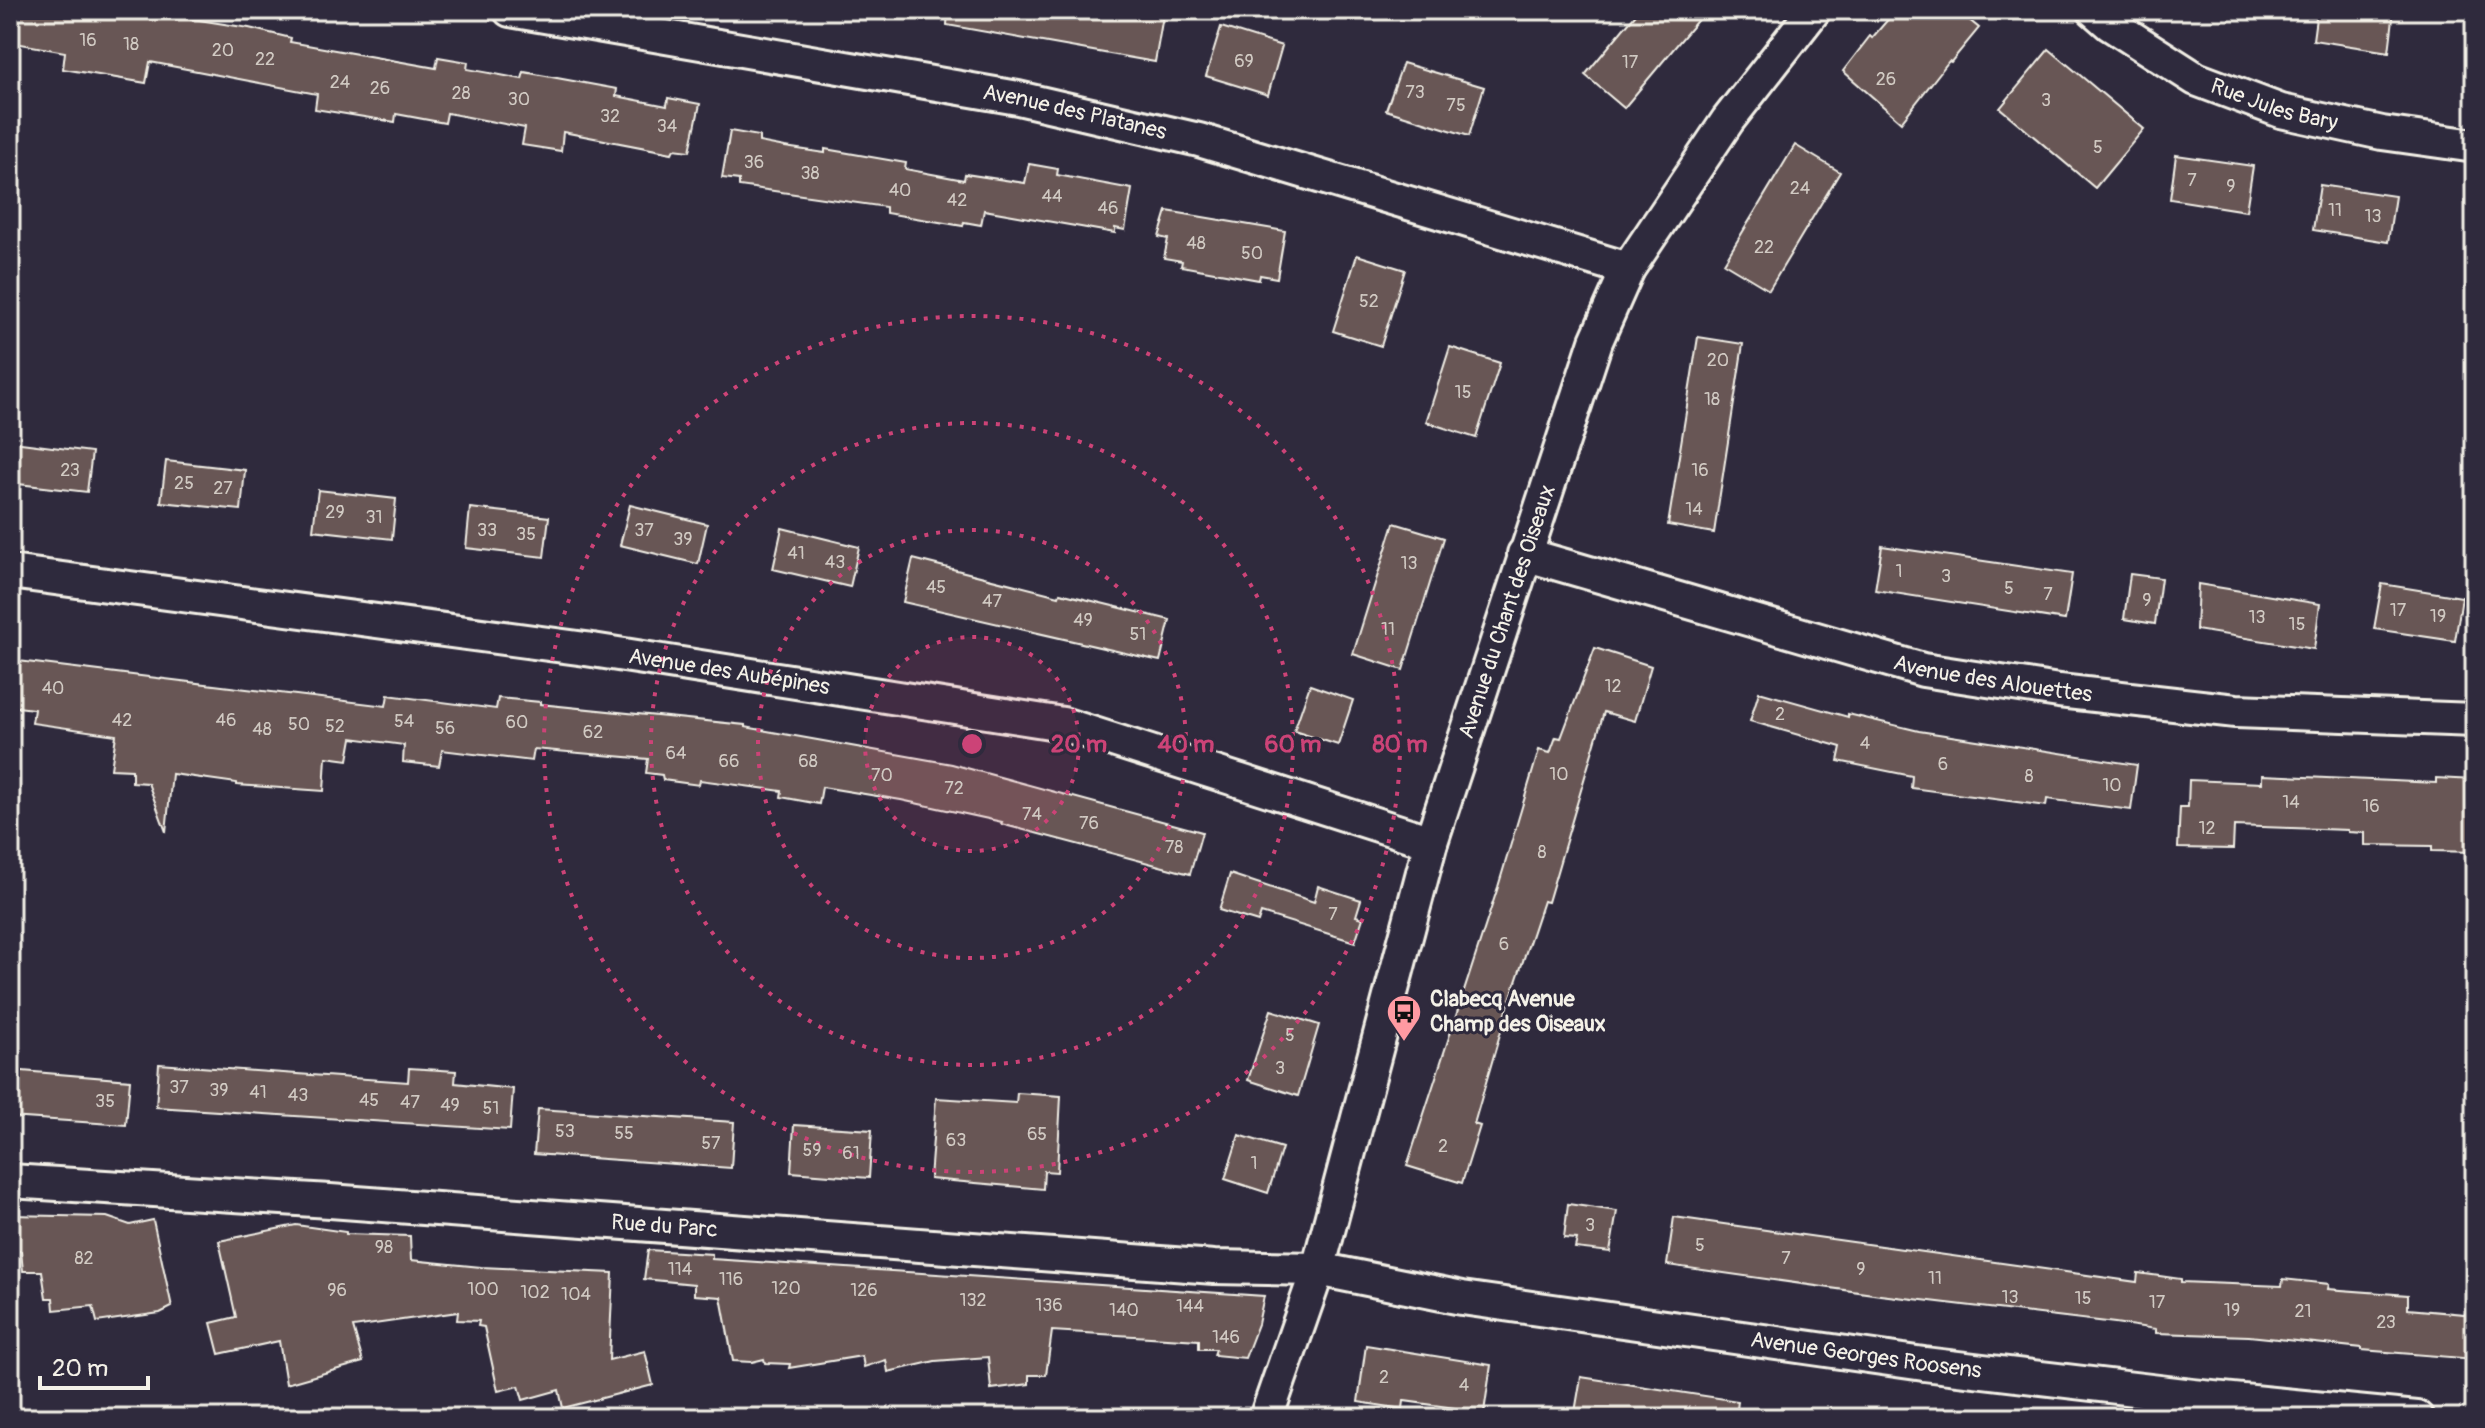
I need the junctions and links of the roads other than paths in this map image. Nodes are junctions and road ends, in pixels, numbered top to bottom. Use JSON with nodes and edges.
{"nodes":[{"id":1,"x":510,"y":10,"type":"edge"},
{"id":2,"x":1814,"y":10,"type":"edge"},
{"id":3,"x":2094,"y":10,"type":"edge"},
{"id":4,"x":2475,"y":146,"type":"edge"},
{"id":5,"x":1628,"y":269,"type":"junction"},
{"id":6,"x":1524,"y":554,"type":"junction"},
{"id":7,"x":10,"y":572,"type":"edge"},
{"id":8,"x":2475,"y":720,"type":"edge"},
{"id":9,"x":1431,"y":842,"type":"junction"},
{"id":10,"x":10,"y":1181,"type":"edge"},
{"id":11,"x":1318,"y":1269,"type":"junction"},
{"id":12,"x":1266,"y":1418,"type":"edge"},
{"id":13,"x":2417,"y":1418,"type":"edge"}],
"edges":[{"from":1,"to":5,"type":"street","name":"Avenue des Platanes"},
{"from":2,"to":5,"type":"street","name":"Avenue du Chant des Oiseaux"},
{"from":3,"to":4,"type":"street","name":"Rue Jules Bary"},
{"from":5,"to":6,"type":"street","name":"Avenue du Chant des Oiseaux"},
{"from":6,"to":8,"type":"street","name":"Avenue des Alouettes"},
{"from":6,"to":9,"type":"street","name":"Avenue du Chant des Oiseaux"},
{"from":7,"to":9,"type":"street","name":"Avenue des Aubépines"},
{"from":9,"to":11,"type":"street","name":"Avenue du Chant des Oiseaux"},
{"from":10,"to":11,"type":"street","name":"Rue du Parc"},
{"from":11,"to":12,"type":"street","name":"Avenue du Chant des Oiseaux"},
{"from":11,"to":13,"type":"street","name":"Avenue Georges Roosens"}]}
